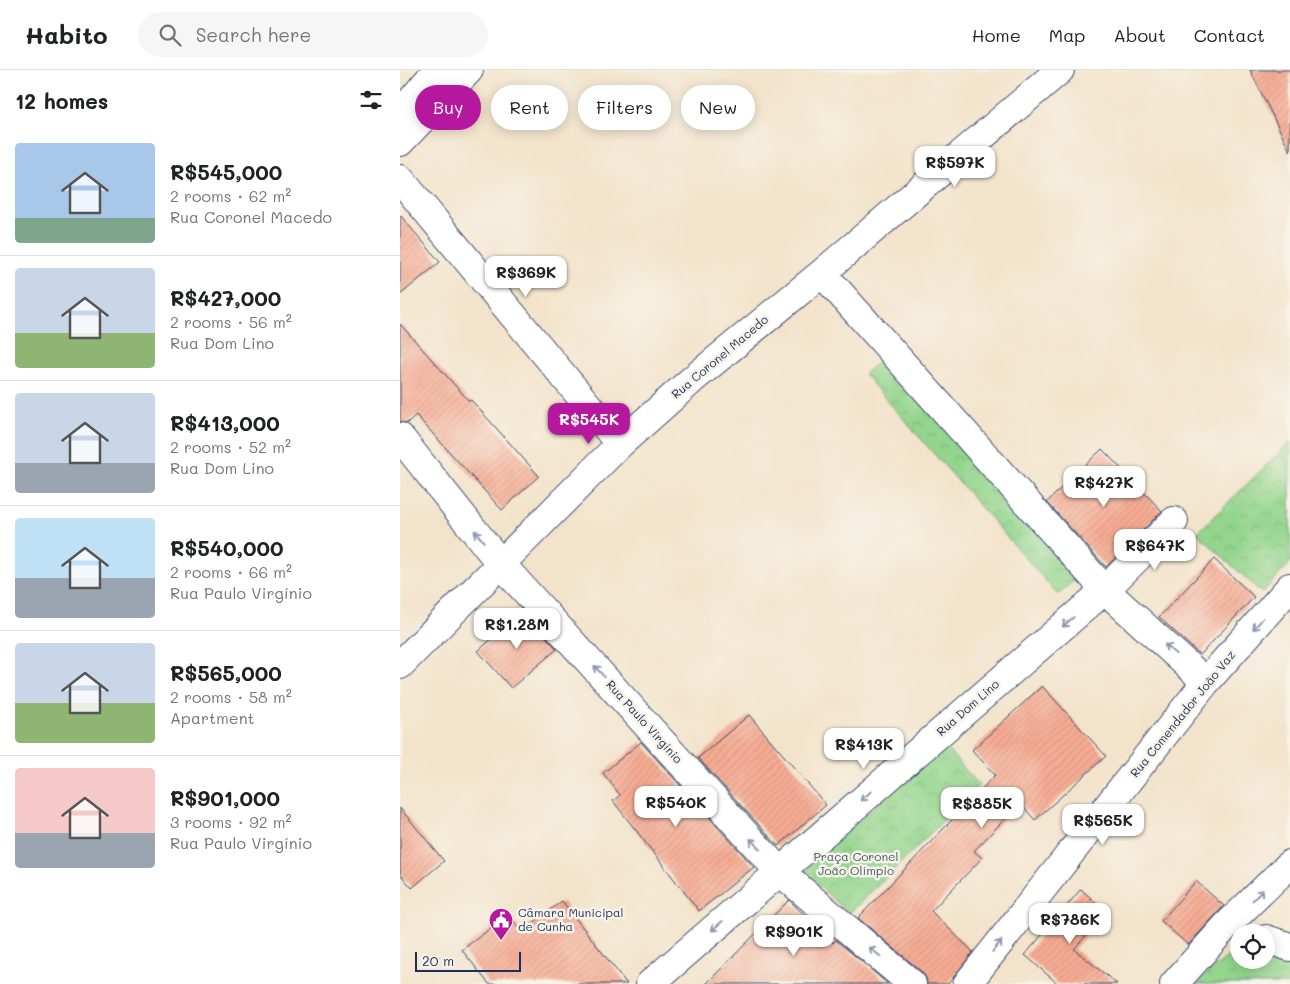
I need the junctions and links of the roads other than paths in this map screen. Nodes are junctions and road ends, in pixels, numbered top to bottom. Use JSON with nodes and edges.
{"nodes":[{"id":1,"x":436,"y":70,"type":"edge"},
{"id":2,"x":469,"y":70,"type":"edge"},
{"id":3,"x":1060,"y":70,"type":"edge"},
{"id":4,"x":400,"y":114,"type":"edge"},
{"id":5,"x":400,"y":142,"type":"edge"},
{"id":6,"x":400,"y":179,"type":"edge"},
{"id":7,"x":822,"y":273,"type":"junction"},
{"id":8,"x":400,"y":437,"type":"edge"},
{"id":9,"x":620,"y":444,"type":"junction"},
{"id":10,"x":1174,"y":521,"type":"dead end"},
{"id":11,"x":500,"y":563,"type":"junction"},
{"id":12,"x":1290,"y":587,"type":"edge"},
{"id":13,"x":1105,"y":590,"type":"junction"},
{"id":14,"x":400,"y":665,"type":"edge"},
{"id":15,"x":1206,"y":682,"type":"junction"},
{"id":16,"x":1290,"y":864,"type":"edge"},
{"id":17,"x":779,"y":871,"type":"junction"},
{"id":18,"x":1240,"y":924,"type":"edge"},
{"id":19,"x":1230,"y":934,"type":"edge"},
{"id":20,"x":1275,"y":942,"type":"edge"},
{"id":21,"x":1290,"y":947,"type":"edge"},
{"id":22,"x":650,"y":984,"type":"edge"},
{"id":23,"x":912,"y":984,"type":"edge"},
{"id":24,"x":967,"y":984,"type":"edge"},
{"id":25,"x":1174,"y":984,"type":"edge"}],
"edges":[{"from":1,"to":4,"type":"street"},
{"from":2,"to":5,"type":"street"},
{"from":3,"to":7,"type":"street","name":"Rua Coronel Macedo"},
{"from":6,"to":9,"type":"street"},
{"from":7,"to":9,"type":"street","name":"Rua Coronel Macedo"},
{"from":7,"to":13,"type":"street"},
{"from":11,"to":8,"type":"street","name":"Rua Paulo Virgínio","one_way":true},
{"from":9,"to":11,"type":"street","name":"Rua Coronel Macedo"},
{"from":10,"to":13,"type":"street","name":"Rua Dom Lino"},
{"from":11,"to":14,"type":"street","name":"Rua Coronel Macedo"},
{"from":17,"to":11,"type":"street","name":"Rua Paulo Virgínio","one_way":true},
{"from":12,"to":15,"type":"street","name":"Rua Comendador João Vaz","one_way":true},
{"from":15,"to":13,"type":"street","one_way":true},
{"from":13,"to":17,"type":"street","name":"Rua Dom Lino","one_way":true},
{"from":24,"to":15,"type":"street","name":"Rua Comendador João Vaz","one_way":true},
{"from":18,"to":16,"type":"street","one_way":true},
{"from":17,"to":22,"type":"street","name":"Rua Dom Lino","one_way":true},
{"from":23,"to":17,"type":"street","name":"Rua Paulo Virgínio","one_way":true},
{"from":19,"to":25,"type":"street"},
{"from":20,"to":21,"type":"street"}]}
